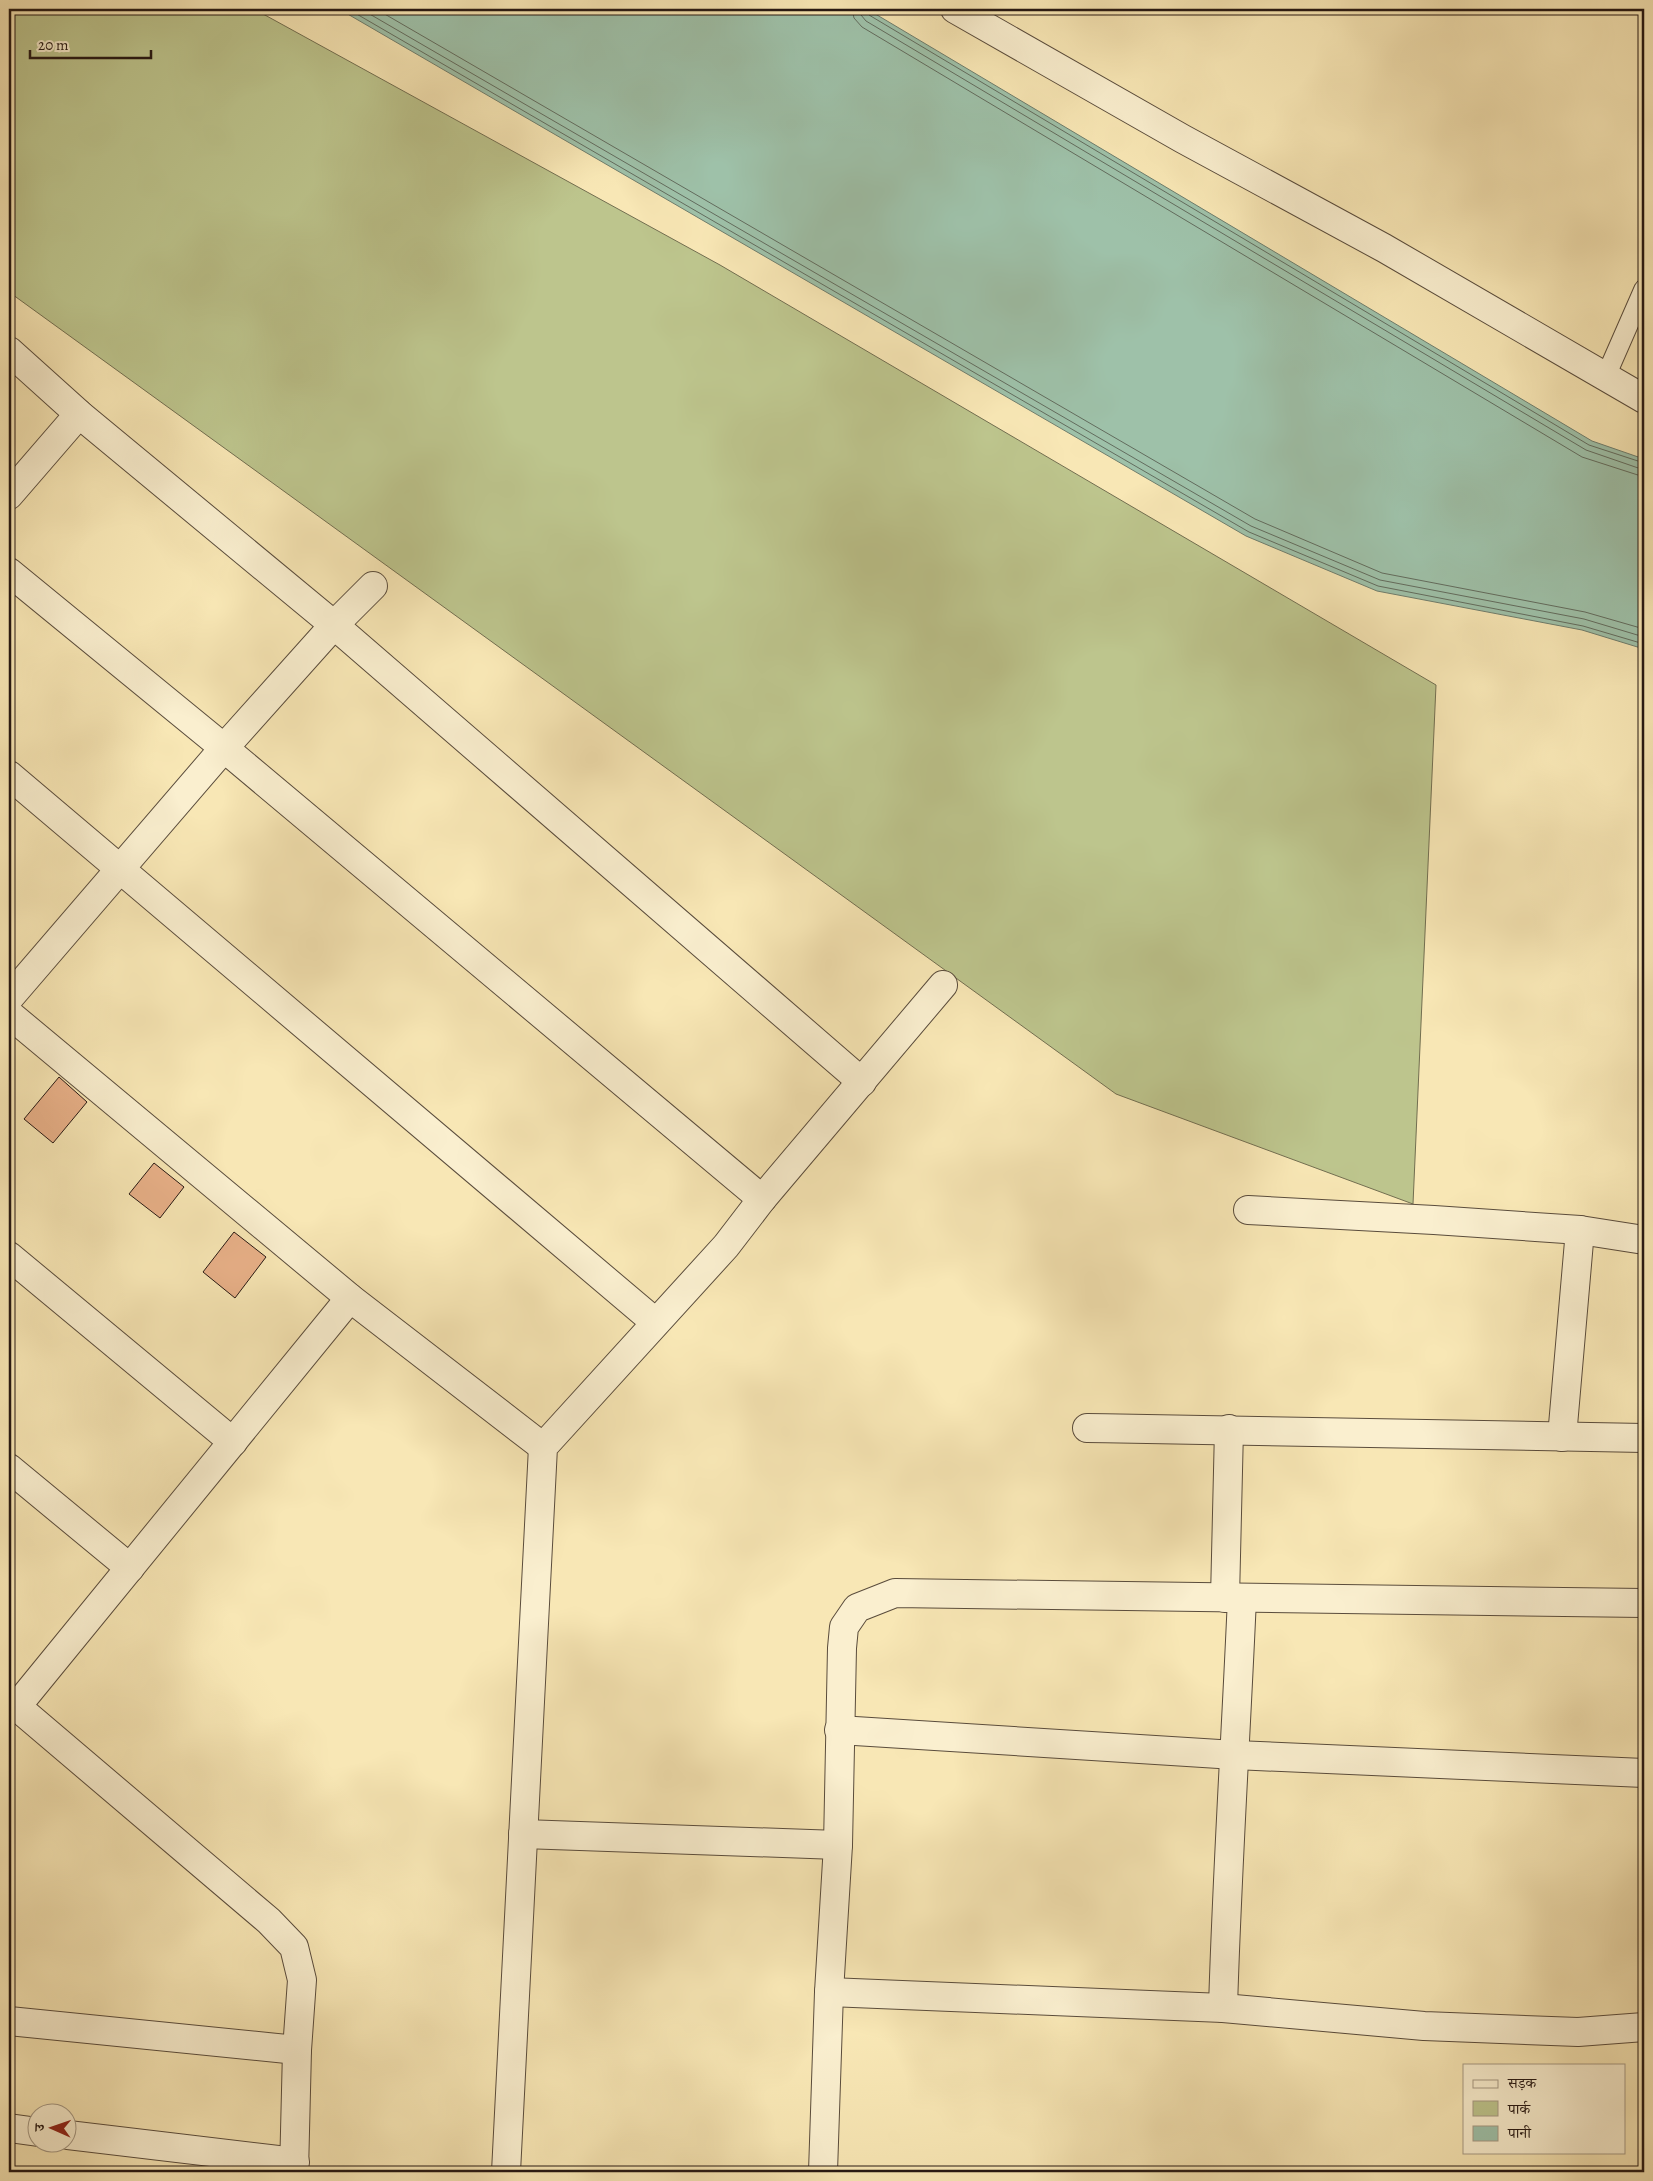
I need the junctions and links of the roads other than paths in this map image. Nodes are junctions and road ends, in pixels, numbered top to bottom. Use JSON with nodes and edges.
{"nodes":[{"id":1,"x":955,"y":9,"type":"edge"},
{"id":2,"x":1644,"y":289,"type":"edge"},
{"id":3,"x":9,"y":350,"type":"edge"},
{"id":4,"x":1606,"y":378,"type":"junction"},
{"id":5,"x":1644,"y":400,"type":"edge"},
{"id":6,"x":79,"y":414,"type":"junction"},
{"id":7,"x":9,"y":495,"type":"edge"},
{"id":8,"x":9,"y":572,"type":"edge"},
{"id":9,"x":373,"y":586,"type":"dead end"},
{"id":10,"x":334,"y":625,"type":"junction"},
{"id":11,"x":224,"y":748,"type":"junction"},
{"id":12,"x":9,"y":775,"type":"edge"},
{"id":13,"x":121,"y":869,"type":"junction"},
{"id":14,"x":943,"y":985,"type":"dead end"},
{"id":15,"x":9,"y":998,"type":"edge"},
{"id":16,"x":9,"y":1014,"type":"edge"},
{"id":17,"x":862,"y":1082,"type":"junction"},
{"id":18,"x":762,"y":1199,"type":"junction"},
{"id":19,"x":1248,"y":1210,"type":"dead end"},
{"id":20,"x":1580,"y":1230,"type":"junction"},
{"id":21,"x":1644,"y":1240,"type":"edge"},
{"id":22,"x":9,"y":1256,"type":"edge"},
{"id":23,"x":350,"y":1298,"type":"junction"},
{"id":24,"x":655,"y":1322,"type":"junction"},
{"id":25,"x":1087,"y":1428,"type":"dead end"},
{"id":26,"x":1228,"y":1429,"type":"junction"},
{"id":27,"x":1562,"y":1437,"type":"junction"},
{"id":28,"x":1644,"y":1438,"type":"edge"},
{"id":29,"x":233,"y":1442,"type":"junction"},
{"id":30,"x":543,"y":1447,"type":"junction"},
{"id":31,"x":9,"y":1468,"type":"edge"},
{"id":32,"x":130,"y":1568,"type":"junction"},
{"id":33,"x":1233,"y":1598,"type":"junction"},
{"id":34,"x":1644,"y":1603,"type":"edge"},
{"id":35,"x":13,"y":1703,"type":"edge"},
{"id":36,"x":839,"y":1730,"type":"junction"},
{"id":37,"x":1235,"y":1755,"type":"junction"},
{"id":38,"x":1644,"y":1773,"type":"edge"},
{"id":39,"x":522,"y":1834,"type":"junction"},
{"id":40,"x":838,"y":1845,"type":"junction"},
{"id":41,"x":829,"y":1992,"type":"junction"},
{"id":42,"x":1223,"y":2008,"type":"junction"},
{"id":43,"x":9,"y":2021,"type":"edge"},
{"id":44,"x":1644,"y":2027,"type":"edge"},
{"id":45,"x":297,"y":2050,"type":"junction"},
{"id":46,"x":9,"y":2128,"type":"edge"},
{"id":47,"x":28,"y":2131,"type":"edge"},
{"id":48,"x":78,"y":2136,"type":"edge"},
{"id":49,"x":294,"y":2167,"type":"edge"},
{"id":50,"x":506,"y":2172,"type":"edge"},
{"id":51,"x":823,"y":2172,"type":"edge"}],
"edges":[{"from":1,"to":4,"type":"street"},
{"from":2,"to":4,"type":"lane"},
{"from":3,"to":6,"type":"street"},
{"from":4,"to":5,"type":"street"},
{"from":6,"to":7,"type":"street"},
{"from":6,"to":10,"type":"street"},
{"from":8,"to":11,"type":"street"},
{"from":9,"to":10,"type":"street"},
{"from":10,"to":11,"type":"street"},
{"from":10,"to":17,"type":"street"},
{"from":11,"to":13,"type":"street"},
{"from":11,"to":18,"type":"street"},
{"from":12,"to":13,"type":"street"},
{"from":13,"to":15,"type":"street"},
{"from":13,"to":24,"type":"street"},
{"from":14,"to":17,"type":"street"},
{"from":16,"to":23,"type":"street"},
{"from":17,"to":18,"type":"street"},
{"from":18,"to":24,"type":"street"},
{"from":19,"to":20,"type":"street"},
{"from":20,"to":21,"type":"street"},
{"from":20,"to":27,"type":"street"},
{"from":22,"to":29,"type":"street"},
{"from":23,"to":29,"type":"street"},
{"from":23,"to":30,"type":"street"},
{"from":24,"to":30,"type":"street"},
{"from":25,"to":26,"type":"street"},
{"from":26,"to":27,"type":"street"},
{"from":26,"to":33,"type":"street"},
{"from":27,"to":28,"type":"street"},
{"from":29,"to":32,"type":"street"},
{"from":30,"to":39,"type":"street"},
{"from":31,"to":32,"type":"street"},
{"from":32,"to":35,"type":"street"},
{"from":33,"to":34,"type":"street"},
{"from":33,"to":36,"type":"street"},
{"from":33,"to":37,"type":"street"},
{"from":35,"to":45,"type":"street"},
{"from":36,"to":37,"type":"street"},
{"from":36,"to":40,"type":"street"},
{"from":37,"to":38,"type":"street"},
{"from":37,"to":42,"type":"street"},
{"from":39,"to":40,"type":"street"},
{"from":39,"to":50,"type":"street"},
{"from":40,"to":41,"type":"street"},
{"from":41,"to":42,"type":"street"},
{"from":41,"to":51,"type":"street"},
{"from":42,"to":44,"type":"street"},
{"from":43,"to":45,"type":"street"},
{"from":45,"to":49,"type":"street"},
{"from":46,"to":47,"type":"street"},
{"from":48,"to":49,"type":"street"}]}
